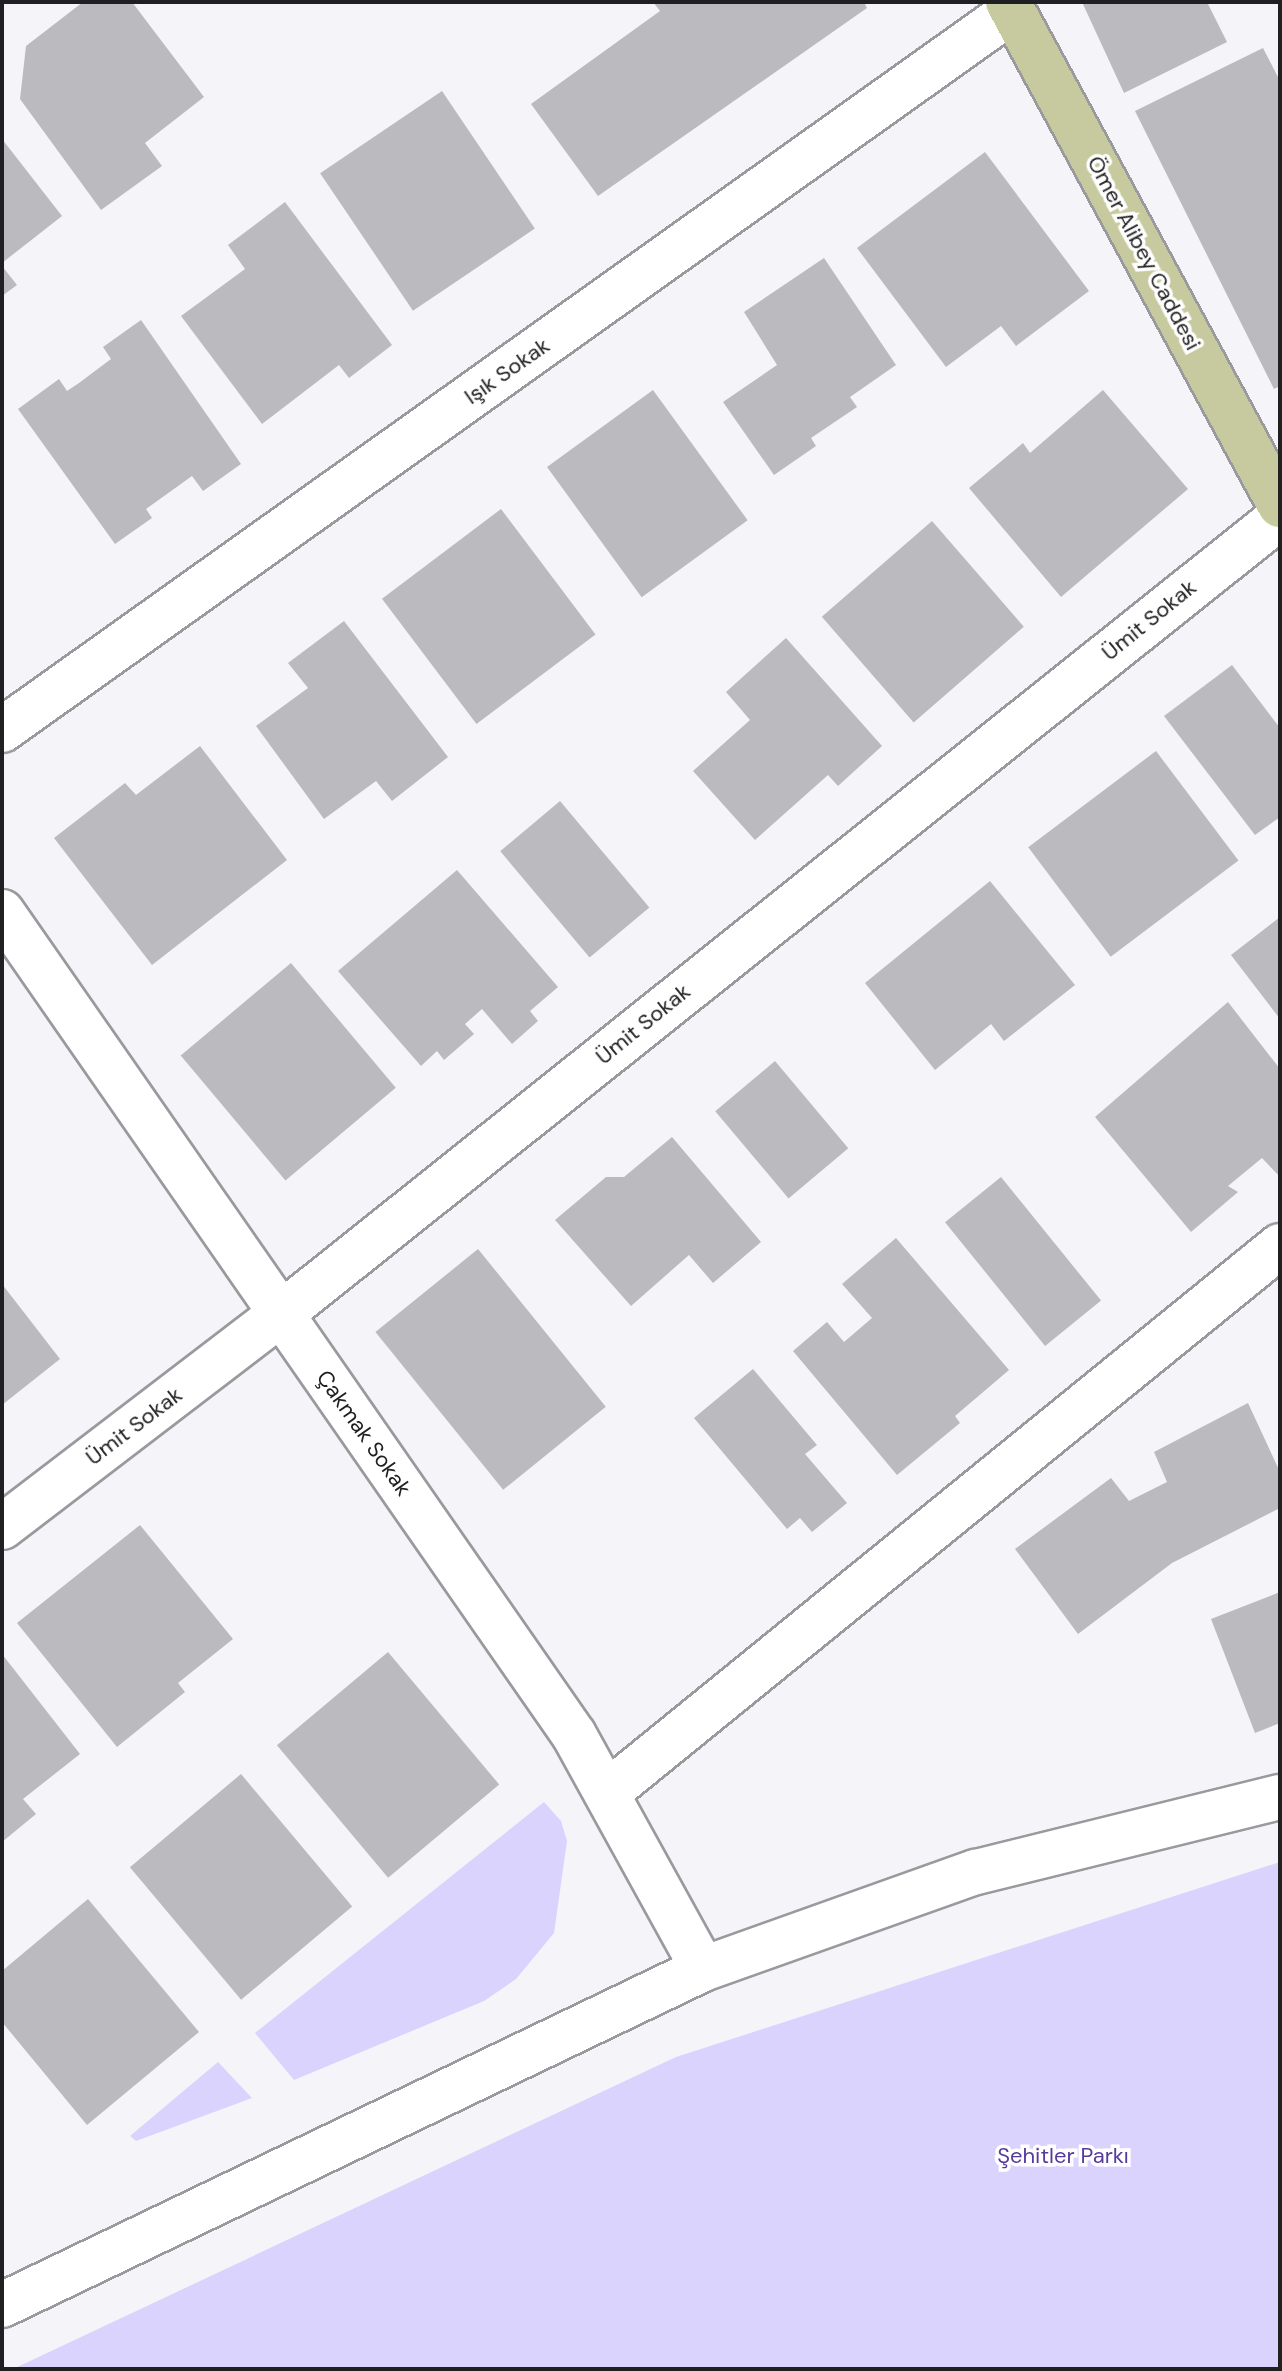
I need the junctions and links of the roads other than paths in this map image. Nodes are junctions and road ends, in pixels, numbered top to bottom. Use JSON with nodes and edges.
{"nodes":[{"id":1,"x":1010,"y":7,"type":"edge"},
{"id":2,"x":1280,"y":505,"type":"edge"},
{"id":3,"x":1280,"y":517,"type":"edge"},
{"id":4,"x":2,"y":730,"type":"edge"},
{"id":5,"x":2,"y":912,"type":"edge"},
{"id":6,"x":1280,"y":1246,"type":"edge"},
{"id":7,"x":281,"y":1314,"type":"junction"},
{"id":8,"x":2,"y":1527,"type":"edge"},
{"id":9,"x":608,"y":1792,"type":"junction"},
{"id":10,"x":1280,"y":1797,"type":"edge"},
{"id":11,"x":703,"y":1969,"type":"junction"},
{"id":12,"x":2,"y":2305,"type":"edge"}],
"edges":[{"from":1,"to":2,"type":"main road","name":"Ömer Alibey Caddesi"},
{"from":1,"to":4,"type":"street","name":"Işık Sokak"},
{"from":3,"to":7,"type":"street","name":"Ümit Sokak"},
{"from":5,"to":7,"type":"street","name":"Çakmak Sokak"},
{"from":6,"to":9,"type":"street"},
{"from":7,"to":8,"type":"street","name":"Ümit Sokak"},
{"from":7,"to":9,"type":"street","name":"Çakmak Sokak"},
{"from":9,"to":11,"type":"street","name":"Çakmak Sokak"},
{"from":10,"to":11,"type":"street"},
{"from":11,"to":12,"type":"street"}]}
